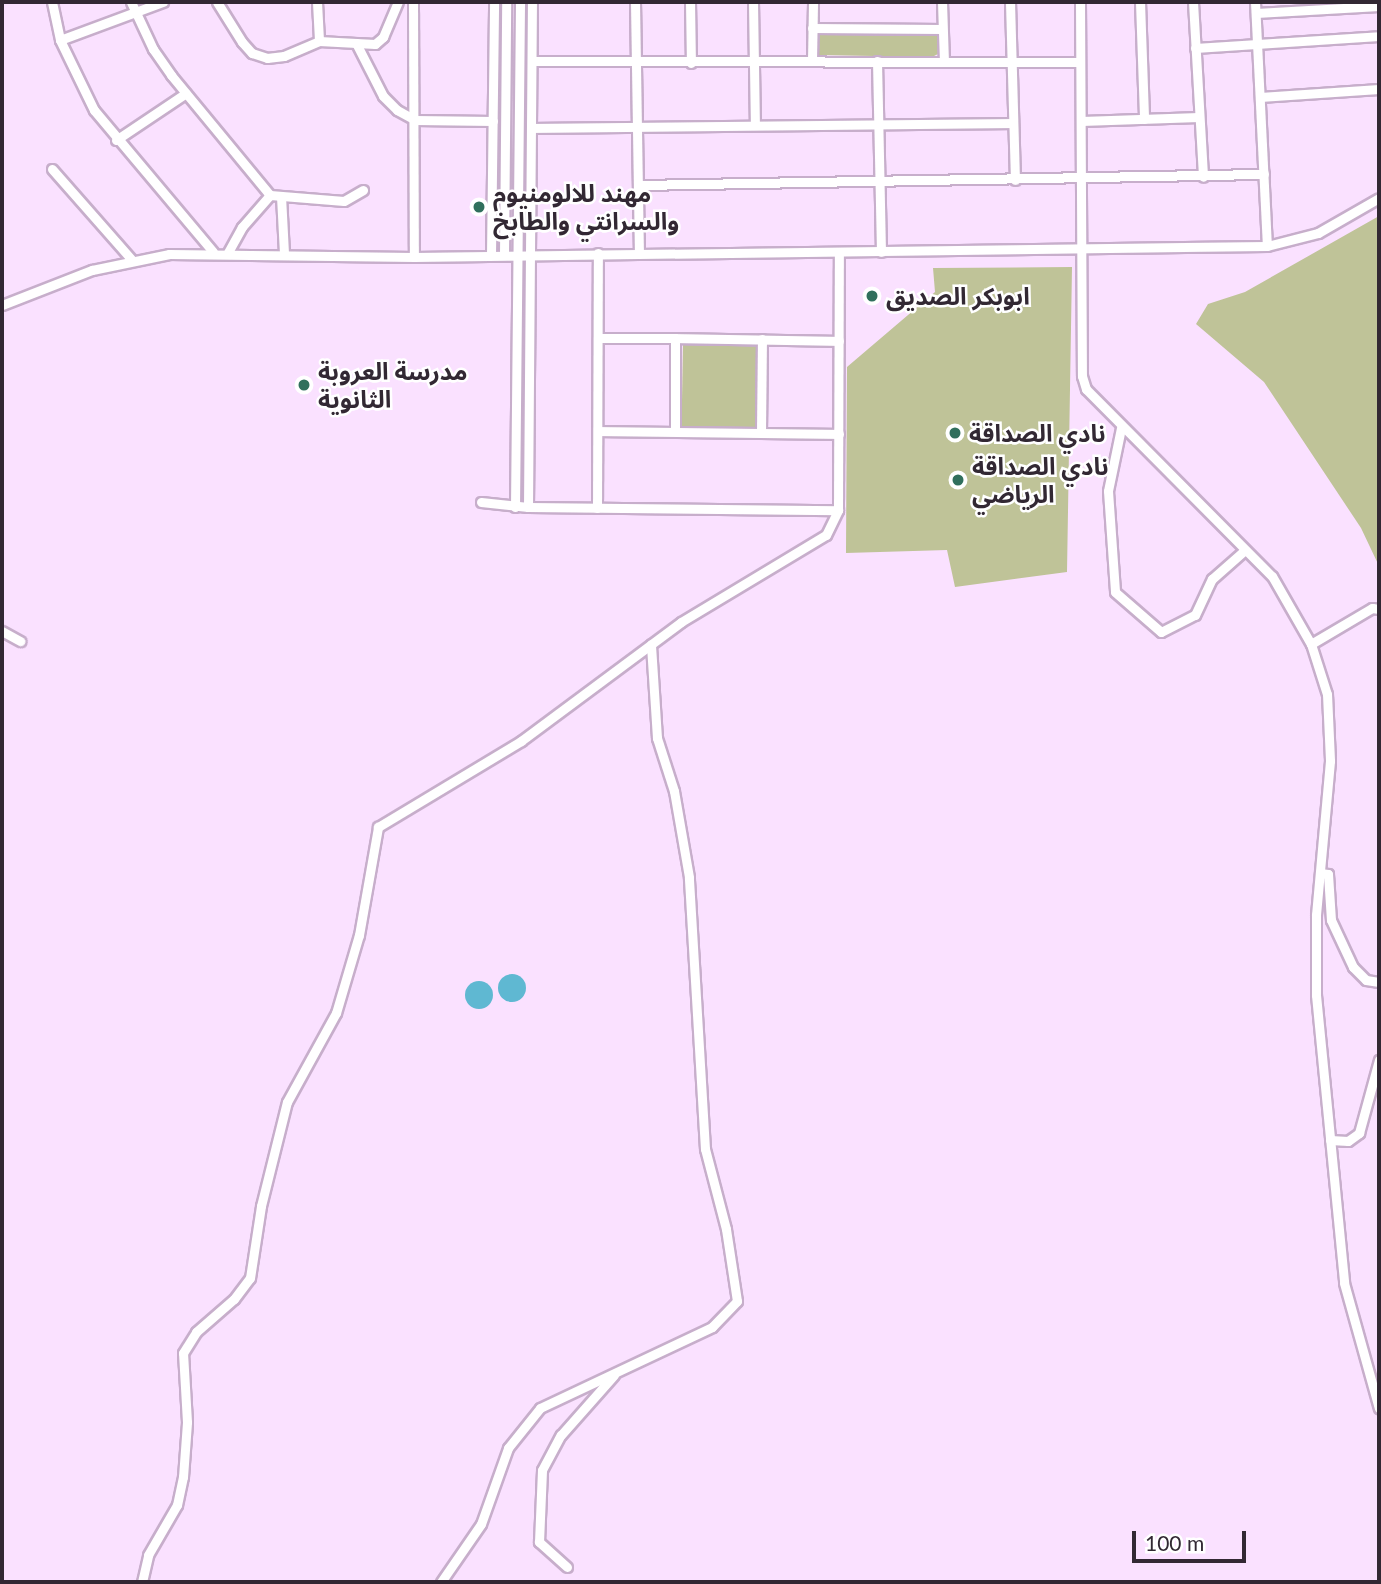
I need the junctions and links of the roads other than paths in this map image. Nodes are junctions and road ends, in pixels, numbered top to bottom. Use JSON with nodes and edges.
{"nodes":[{"id":1,"x":52,"y":2,"type":"edge"},
{"id":2,"x":131,"y":2,"type":"edge"},
{"id":3,"x":163,"y":2,"type":"edge"},
{"id":4,"x":217,"y":2,"type":"edge"},
{"id":5,"x":317,"y":2,"type":"edge"},
{"id":6,"x":398,"y":2,"type":"edge"},
{"id":7,"x":414,"y":2,"type":"edge"},
{"id":8,"x":494,"y":2,"type":"edge"},
{"id":9,"x":506,"y":2,"type":"edge"},
{"id":10,"x":520,"y":2,"type":"edge"},
{"id":11,"x":532,"y":2,"type":"edge"},
{"id":12,"x":635,"y":2,"type":"edge"},
{"id":13,"x":690,"y":2,"type":"edge"},
{"id":14,"x":753,"y":2,"type":"edge"},
{"id":15,"x":813,"y":2,"type":"edge"},
{"id":16,"x":942,"y":2,"type":"edge"},
{"id":17,"x":1010,"y":2,"type":"edge"},
{"id":18,"x":1080,"y":2,"type":"edge"},
{"id":19,"x":1140,"y":2,"type":"edge"},
{"id":20,"x":1193,"y":2,"type":"edge"},
{"id":21,"x":1255,"y":2,"type":"edge"},
{"id":22,"x":1379,"y":6,"type":"edge"},
{"id":23,"x":133,"y":12,"type":"junction"},
{"id":24,"x":1256,"y":13,"type":"junction"},
{"id":25,"x":812,"y":28,"type":"junction"},
{"id":26,"x":942,"y":29,"type":"junction"},
{"id":27,"x":1379,"y":36,"type":"edge"},
{"id":28,"x":60,"y":40,"type":"junction"},
{"id":29,"x":319,"y":41,"type":"junction"},
{"id":30,"x":356,"y":43,"type":"junction"},
{"id":31,"x":1257,"y":44,"type":"junction"},
{"id":32,"x":1195,"y":48,"type":"junction"},
{"id":33,"x":533,"y":61,"type":"junction"},
{"id":34,"x":754,"y":61,"type":"junction"},
{"id":35,"x":811,"y":61,"type":"junction"},
{"id":36,"x":877,"y":61,"type":"junction"},
{"id":37,"x":944,"y":61,"type":"junction"},
{"id":38,"x":1011,"y":61,"type":"junction"},
{"id":39,"x":1080,"y":62,"type":"junction"},
{"id":40,"x":637,"y":63,"type":"junction"},
{"id":41,"x":691,"y":63,"type":"junction"},
{"id":42,"x":1379,"y":89,"type":"edge"},
{"id":43,"x":186,"y":93,"type":"junction"},
{"id":44,"x":1260,"y":97,"type":"junction"},
{"id":45,"x":1199,"y":117,"type":"junction"},
{"id":46,"x":1144,"y":119,"type":"junction"},
{"id":47,"x":415,"y":120,"type":"junction"},
{"id":48,"x":493,"y":121,"type":"junction"},
{"id":49,"x":1081,"y":121,"type":"junction"},
{"id":50,"x":755,"y":123,"type":"junction"},
{"id":51,"x":1012,"y":123,"type":"junction"},
{"id":52,"x":878,"y":124,"type":"junction"},
{"id":53,"x":638,"y":126,"type":"junction"},
{"id":54,"x":533,"y":128,"type":"junction"},
{"id":55,"x":116,"y":140,"type":"junction"},
{"id":56,"x":52,"y":169,"type":"dead end"},
{"id":57,"x":1264,"y":174,"type":"junction"},
{"id":58,"x":1203,"y":177,"type":"junction"},
{"id":59,"x":1082,"y":179,"type":"junction"},
{"id":60,"x":1014,"y":180,"type":"junction"},
{"id":61,"x":879,"y":182,"type":"junction"},
{"id":62,"x":638,"y":185,"type":"junction"},
{"id":63,"x":363,"y":190,"type":"dead end"},
{"id":64,"x":270,"y":195,"type":"junction"},
{"id":65,"x":281,"y":196,"type":"junction"},
{"id":66,"x":1379,"y":198,"type":"edge"},
{"id":67,"x":1267,"y":246,"type":"junction"},
{"id":68,"x":1084,"y":250,"type":"junction"},
{"id":69,"x":214,"y":252,"type":"junction"},
{"id":70,"x":639,"y":252,"type":"junction"},
{"id":71,"x":839,"y":252,"type":"junction"},
{"id":72,"x":881,"y":252,"type":"junction"},
{"id":73,"x":228,"y":253,"type":"junction"},
{"id":74,"x":598,"y":253,"type":"junction"},
{"id":75,"x":284,"y":254,"type":"junction"},
{"id":76,"x":504,"y":254,"type":"junction"},
{"id":77,"x":518,"y":254,"type":"junction"},
{"id":78,"x":533,"y":254,"type":"junction"},
{"id":79,"x":491,"y":255,"type":"junction"},
{"id":80,"x":414,"y":257,"type":"junction"},
{"id":81,"x":132,"y":260,"type":"junction"},
{"id":82,"x":2,"y":305,"type":"edge"},
{"id":83,"x":599,"y":338,"type":"junction"},
{"id":84,"x":675,"y":338,"type":"junction"},
{"id":85,"x":762,"y":340,"type":"junction"},
{"id":86,"x":839,"y":341,"type":"junction"},
{"id":87,"x":1121,"y":428,"type":"junction"},
{"id":88,"x":598,"y":430,"type":"junction"},
{"id":89,"x":675,"y":431,"type":"junction"},
{"id":90,"x":761,"y":432,"type":"junction"},
{"id":91,"x":839,"y":433,"type":"junction"},
{"id":92,"x":481,"y":502,"type":"dead end"},
{"id":93,"x":515,"y":507,"type":"junction"},
{"id":94,"x":528,"y":507,"type":"junction"},
{"id":95,"x":597,"y":508,"type":"junction"},
{"id":96,"x":838,"y":510,"type":"junction"},
{"id":97,"x":1245,"y":550,"type":"junction"},
{"id":98,"x":1379,"y":609,"type":"edge"},
{"id":99,"x":2,"y":631,"type":"edge"},
{"id":100,"x":20,"y":641,"type":"dead end"},
{"id":101,"x":651,"y":644,"type":"junction"},
{"id":102,"x":1311,"y":644,"type":"junction"},
{"id":103,"x":1320,"y":873,"type":"junction"},
{"id":104,"x":1379,"y":982,"type":"edge"},
{"id":105,"x":1379,"y":1060,"type":"edge"},
{"id":106,"x":1330,"y":1140,"type":"junction"},
{"id":107,"x":615,"y":1374,"type":"junction"},
{"id":108,"x":1379,"y":1408,"type":"edge"},
{"id":109,"x":567,"y":1567,"type":"dead end"},
{"id":110,"x":142,"y":1582,"type":"edge"},
{"id":111,"x":440,"y":1582,"type":"edge"}],
"edges":[{"from":1,"to":28,"type":"street"},
{"from":2,"to":23,"type":"street"},
{"from":3,"to":23,"type":"street"},
{"from":4,"to":29,"type":"street"},
{"from":5,"to":29,"type":"street"},
{"from":6,"to":30,"type":"street"},
{"from":7,"to":47,"type":"street"},
{"from":8,"to":48,"type":"street"},
{"from":9,"to":76,"type":"street"},
{"from":10,"to":77,"type":"street"},
{"from":11,"to":33,"type":"street"},
{"from":12,"to":40,"type":"street"},
{"from":13,"to":41,"type":"street"},
{"from":14,"to":34,"type":"street"},
{"from":15,"to":25,"type":"street"},
{"from":16,"to":26,"type":"street"},
{"from":17,"to":38,"type":"street"},
{"from":18,"to":39,"type":"street"},
{"from":19,"to":46,"type":"street"},
{"from":20,"to":32,"type":"street"},
{"from":21,"to":24,"type":"street"},
{"from":22,"to":24,"type":"street"},
{"from":23,"to":28,"type":"street"},
{"from":23,"to":43,"type":"street"},
{"from":24,"to":31,"type":"street"},
{"from":25,"to":26,"type":"street"},
{"from":25,"to":35,"type":"street"},
{"from":26,"to":37,"type":"street"},
{"from":27,"to":31,"type":"street"},
{"from":28,"to":55,"type":"street"},
{"from":29,"to":30,"type":"street"},
{"from":30,"to":47,"type":"street"},
{"from":31,"to":32,"type":"street"},
{"from":31,"to":44,"type":"street"},
{"from":32,"to":45,"type":"street"},
{"from":33,"to":40,"type":"street"},
{"from":33,"to":54,"type":"street"},
{"from":34,"to":35,"type":"street"},
{"from":34,"to":41,"type":"street"},
{"from":34,"to":50,"type":"street"},
{"from":35,"to":36,"type":"street"},
{"from":36,"to":37,"type":"street"},
{"from":36,"to":52,"type":"street"},
{"from":37,"to":38,"type":"street"},
{"from":38,"to":39,"type":"street"},
{"from":38,"to":51,"type":"street"},
{"from":39,"to":49,"type":"street"},
{"from":40,"to":41,"type":"street"},
{"from":40,"to":53,"type":"street"},
{"from":42,"to":44,"type":"street"},
{"from":43,"to":55,"type":"street"},
{"from":43,"to":64,"type":"street"},
{"from":44,"to":57,"type":"street"},
{"from":45,"to":46,"type":"street"},
{"from":45,"to":58,"type":"street"},
{"from":46,"to":49,"type":"street"},
{"from":47,"to":48,"type":"street"},
{"from":47,"to":80,"type":"street"},
{"from":48,"to":79,"type":"street"},
{"from":49,"to":59,"type":"street"},
{"from":50,"to":52,"type":"street"},
{"from":50,"to":53,"type":"street"},
{"from":51,"to":52,"type":"street"},
{"from":51,"to":60,"type":"street"},
{"from":52,"to":61,"type":"street"},
{"from":53,"to":54,"type":"street"},
{"from":53,"to":62,"type":"street"},
{"from":54,"to":78,"type":"street"},
{"from":55,"to":69,"type":"street"},
{"from":56,"to":81,"type":"street"},
{"from":57,"to":58,"type":"street"},
{"from":57,"to":67,"type":"street"},
{"from":58,"to":59,"type":"street"},
{"from":59,"to":60,"type":"street"},
{"from":59,"to":68,"type":"street"},
{"from":60,"to":61,"type":"street"},
{"from":61,"to":62,"type":"street"},
{"from":61,"to":72,"type":"street"},
{"from":62,"to":70,"type":"street"},
{"from":63,"to":65,"type":"street"},
{"from":64,"to":65,"type":"street"},
{"from":64,"to":73,"type":"street"},
{"from":65,"to":75,"type":"street"},
{"from":66,"to":67,"type":"street"},
{"from":67,"to":68,"type":"street"},
{"from":68,"to":72,"type":"street"},
{"from":68,"to":87,"type":"street"},
{"from":69,"to":73,"type":"street"},
{"from":69,"to":81,"type":"street"},
{"from":70,"to":71,"type":"street"},
{"from":70,"to":74,"type":"street"},
{"from":71,"to":72,"type":"street"},
{"from":71,"to":86,"type":"street"},
{"from":73,"to":75,"type":"street"},
{"from":74,"to":78,"type":"street"},
{"from":74,"to":83,"type":"street"},
{"from":75,"to":80,"type":"street"},
{"from":76,"to":77,"type":"street"},
{"from":76,"to":79,"type":"street"},
{"from":77,"to":78,"type":"street"},
{"from":77,"to":93,"type":"street"},
{"from":78,"to":94,"type":"street"},
{"from":79,"to":80,"type":"street"},
{"from":81,"to":82,"type":"street"},
{"from":83,"to":84,"type":"street"},
{"from":83,"to":88,"type":"street"},
{"from":84,"to":85,"type":"street"},
{"from":84,"to":89,"type":"street"},
{"from":85,"to":86,"type":"street"},
{"from":85,"to":90,"type":"street"},
{"from":86,"to":91,"type":"street"},
{"from":87,"to":97,"type":"street"},
{"from":87,"to":97,"type":"street"},
{"from":88,"to":89,"type":"street"},
{"from":88,"to":95,"type":"street"},
{"from":89,"to":90,"type":"street"},
{"from":90,"to":91,"type":"street"},
{"from":91,"to":96,"type":"street"},
{"from":92,"to":93,"type":"street"},
{"from":93,"to":94,"type":"street"},
{"from":94,"to":95,"type":"street"},
{"from":95,"to":96,"type":"street"},
{"from":96,"to":101,"type":"street"},
{"from":97,"to":102,"type":"street"},
{"from":98,"to":102,"type":"street"},
{"from":99,"to":100,"type":"street"},
{"from":101,"to":107,"type":"street"},
{"from":101,"to":110,"type":"street"},
{"from":102,"to":103,"type":"street"},
{"from":103,"to":104,"type":"street"},
{"from":103,"to":106,"type":"street"},
{"from":105,"to":106,"type":"street"},
{"from":106,"to":108,"type":"street"},
{"from":107,"to":109,"type":"street"},
{"from":107,"to":111,"type":"street"}]}
